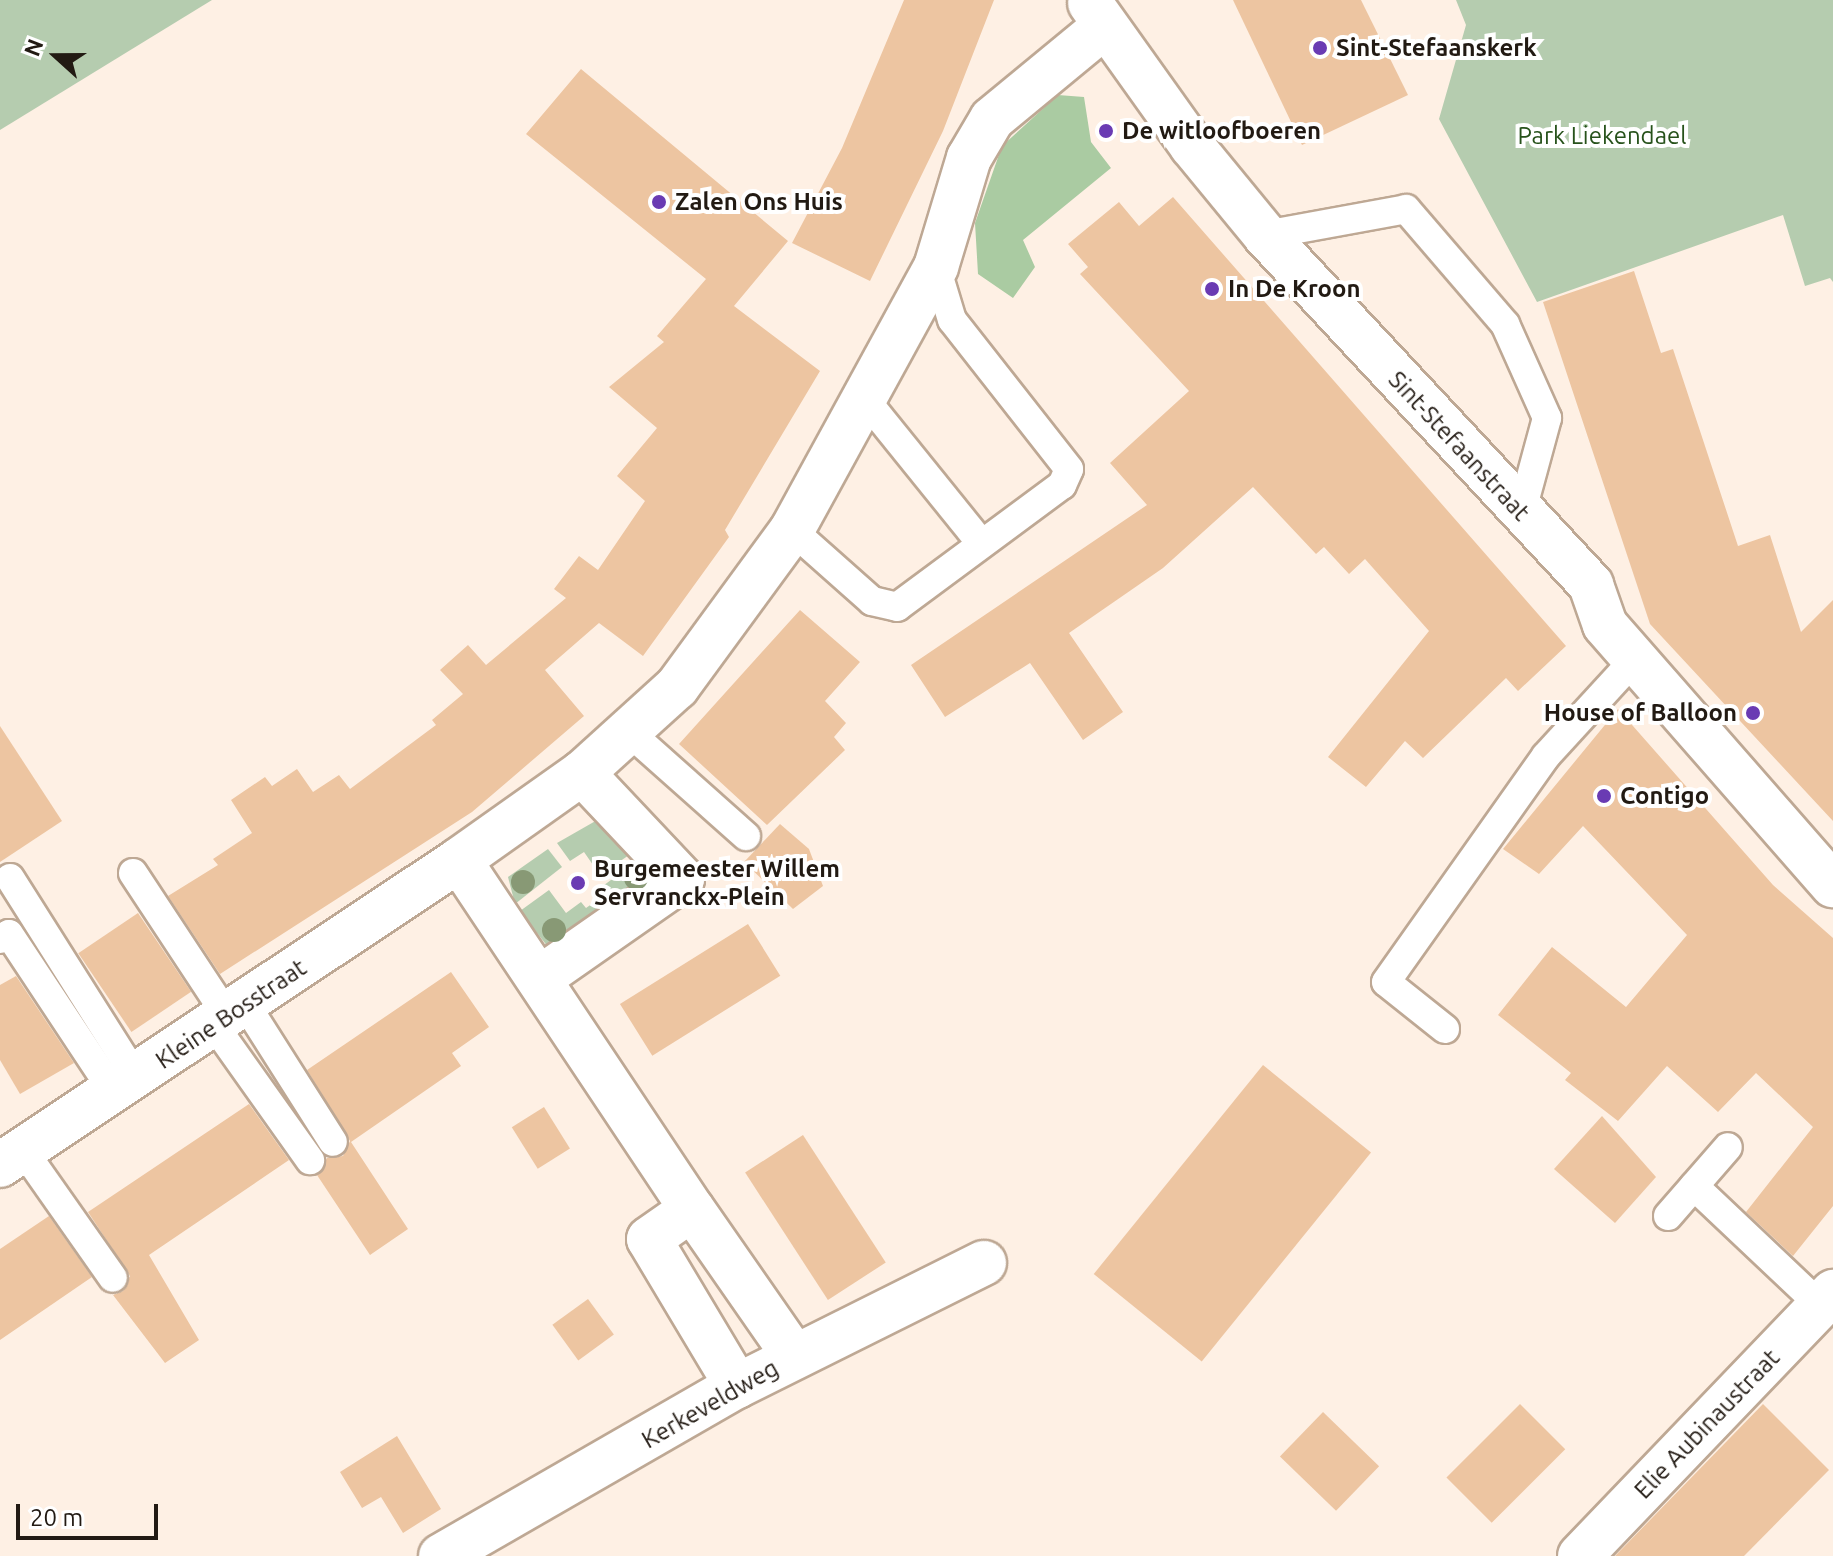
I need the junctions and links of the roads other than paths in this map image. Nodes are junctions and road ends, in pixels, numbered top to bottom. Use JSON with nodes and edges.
{"nodes":[{"id":1,"x":1097,"y":13,"type":"edge"},
{"id":2,"x":1265,"y":235,"type":"junction"},
{"id":3,"x":936,"y":267,"type":"junction"},
{"id":4,"x":864,"y":398,"type":"junction"},
{"id":5,"x":1521,"y":514,"type":"junction"},
{"id":6,"x":792,"y":530,"type":"junction"},
{"id":7,"x":980,"y":542,"type":"junction"},
{"id":8,"x":1635,"y":659,"type":"junction"},
{"id":9,"x":628,"y":731,"type":"junction"},
{"id":10,"x":582,"y":773,"type":"junction"},
{"id":11,"x":746,"y":836,"type":"dead end"},
{"id":12,"x":459,"y":860,"type":"junction"},
{"id":13,"x":133,"y":873,"type":"dead end"},
{"id":14,"x":10,"y":878,"type":"dead end"},
{"id":15,"x":1833,"y":885,"type":"edge"},
{"id":16,"x":0,"y":939,"type":"edge"},
{"id":17,"x":540,"y":978,"type":"junction"},
{"id":18,"x":229,"y":1016,"type":"junction"},
{"id":19,"x":1445,"y":1029,"type":"dead end"},
{"id":20,"x":125,"y":1084,"type":"junction"},
{"id":21,"x":333,"y":1142,"type":"dead end"},
{"id":22,"x":1728,"y":1147,"type":"dead end"},
{"id":23,"x":11,"y":1157,"type":"edge"},
{"id":24,"x":310,"y":1160,"type":"dead end"},
{"id":25,"x":1694,"y":1186,"type":"junction"},
{"id":26,"x":692,"y":1209,"type":"junction"},
{"id":27,"x":1668,"y":1216,"type":"dead end"},
{"id":28,"x":984,"y":1263,"type":"dead end"},
{"id":29,"x":113,"y":1278,"type":"dead end"},
{"id":30,"x":1826,"y":1299,"type":"edge"},
{"id":31,"x":794,"y":1356,"type":"junction"},
{"id":32,"x":737,"y":1386,"type":"junction"},
{"id":33,"x":441,"y":1556,"type":"edge"},
{"id":34,"x":1580,"y":1556,"type":"edge"}],
"edges":[{"from":1,"to":2,"type":"street","name":"Sint-Stefaanstraat"},
{"from":1,"to":3,"type":"street"},
{"from":2,"to":5,"type":"street","name":"Sint-Stefaanstraat"},
{"from":2,"to":5,"type":"lane"},
{"from":3,"to":4,"type":"street"},
{"from":3,"to":7,"type":"lane"},
{"from":4,"to":6,"type":"street"},
{"from":4,"to":7,"type":"lane"},
{"from":5,"to":8,"type":"street","name":"Sint-Stefaanstraat"},
{"from":6,"to":7,"type":"lane"},
{"from":6,"to":9,"type":"street"},
{"from":8,"to":15,"type":"street","name":"Sint-Stefaanstraat"},
{"from":8,"to":19,"type":"lane"},
{"from":9,"to":10,"type":"street"},
{"from":9,"to":11,"type":"lane"},
{"from":10,"to":12,"type":"street"},
{"from":10,"to":17,"type":"street"},
{"from":12,"to":17,"type":"street"},
{"from":12,"to":18,"type":"street","name":"Kleine Bosstraat"},
{"from":13,"to":18,"type":"lane"},
{"from":14,"to":20,"type":"lane"},
{"from":16,"to":20,"type":"lane"},
{"from":17,"to":26,"type":"street"},
{"from":18,"to":20,"type":"street","name":"Kleine Bosstraat"},
{"from":18,"to":21,"type":"lane"},
{"from":18,"to":24,"type":"lane"},
{"from":20,"to":23,"type":"street","name":"Kleine Bosstraat"},
{"from":22,"to":25,"type":"lane"},
{"from":23,"to":29,"type":"lane"},
{"from":25,"to":27,"type":"lane"},
{"from":25,"to":30,"type":"lane"},
{"from":26,"to":31,"type":"street"},
{"from":26,"to":32,"type":"street"},
{"from":28,"to":31,"type":"street","name":"Kerkeveldweg"},
{"from":30,"to":34,"type":"street","name":"Elie Aubinaustraat"},
{"from":31,"to":32,"type":"street","name":"Kerkeveldweg"},
{"from":32,"to":33,"type":"street","name":"Kerkeveldweg"}]}
